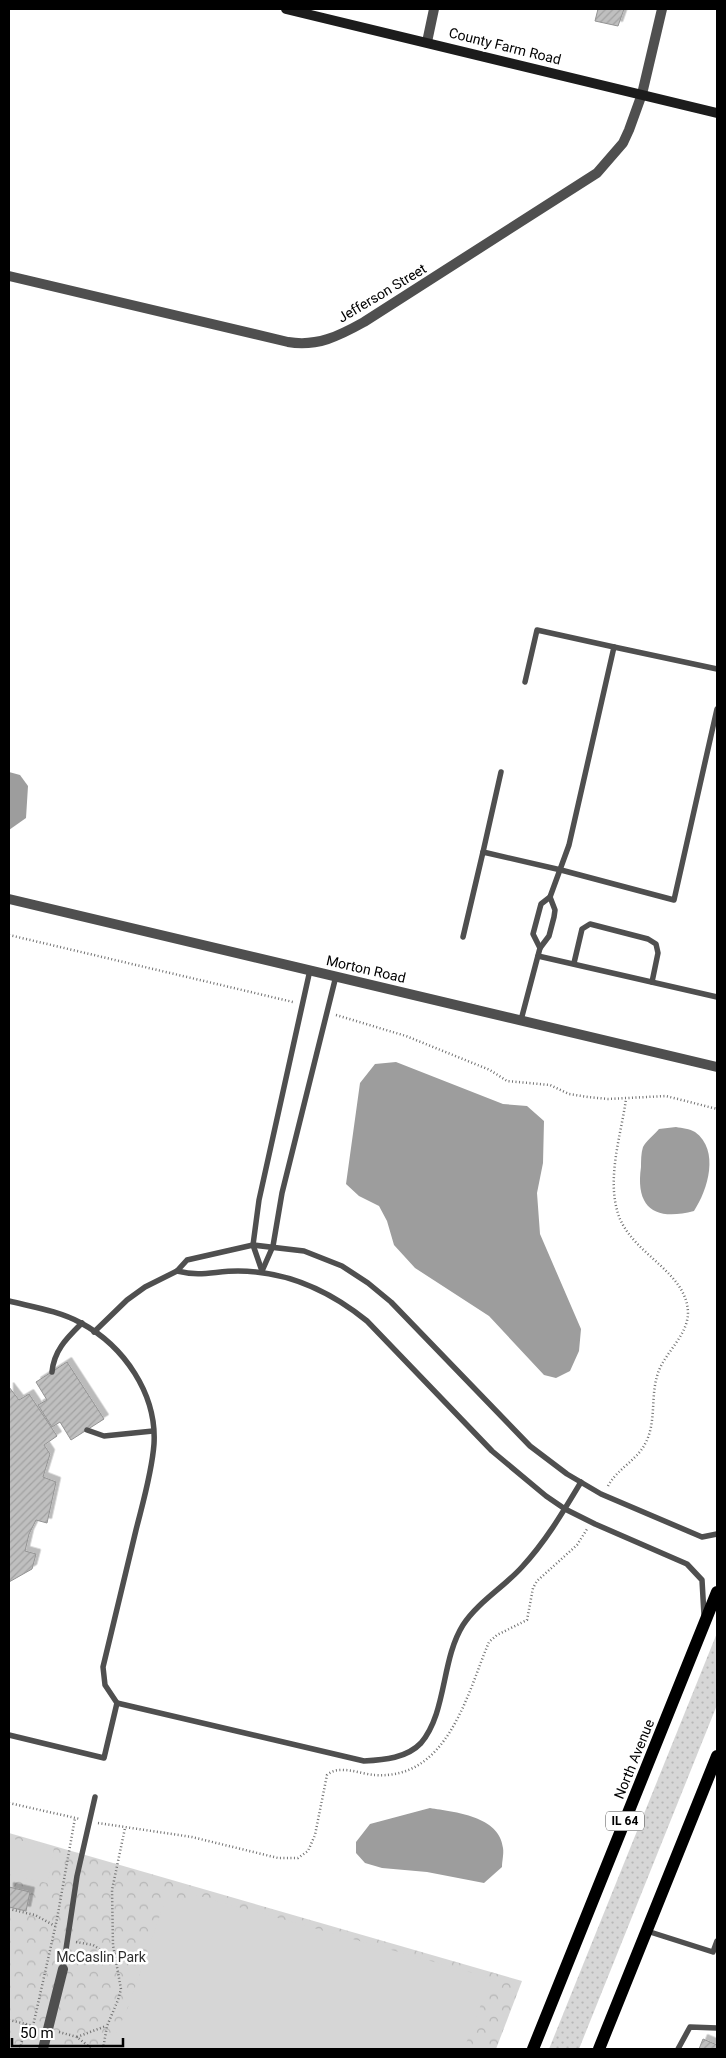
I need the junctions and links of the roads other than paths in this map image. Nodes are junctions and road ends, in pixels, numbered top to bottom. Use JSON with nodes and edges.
{"nodes":[{"id":1,"x":286,"y":9,"type":"edge"},
{"id":2,"x":434,"y":9,"type":"edge"},
{"id":3,"x":662,"y":9,"type":"edge"},
{"id":4,"x":427,"y":42,"type":"junction"},
{"id":5,"x":642,"y":94,"type":"junction"},
{"id":6,"x":717,"y":113,"type":"edge"},
{"id":7,"x":9,"y":276,"type":"edge"},
{"id":8,"x":614,"y":647,"type":"junction"},
{"id":9,"x":717,"y":669,"type":"edge"},
{"id":10,"x":525,"y":682,"type":"dead end"},
{"id":11,"x":717,"y":709,"type":"edge"},
{"id":12,"x":501,"y":772,"type":"dead end"},
{"id":13,"x":483,"y":852,"type":"junction"},
{"id":14,"x":561,"y":870,"type":"junction"},
{"id":15,"x":550,"y":897,"type":"junction"},
{"id":16,"x":9,"y":899,"type":"edge"},
{"id":17,"x":463,"y":937,"type":"dead end"},
{"id":18,"x":540,"y":948,"type":"junction"},
{"id":19,"x":538,"y":956,"type":"junction"},
{"id":20,"x":574,"y":963,"type":"junction"},
{"id":21,"x":310,"y":970,"type":"junction"},
{"id":22,"x":336,"y":976,"type":"junction"},
{"id":23,"x":652,"y":982,"type":"junction"},
{"id":24,"x":717,"y":997,"type":"edge"},
{"id":25,"x":521,"y":1020,"type":"junction"},
{"id":26,"x":717,"y":1067,"type":"edge"},
{"id":27,"x":253,"y":1245,"type":"junction"},
{"id":28,"x":273,"y":1246,"type":"junction"},
{"id":29,"x":262,"y":1270,"type":"junction"},
{"id":30,"x":177,"y":1271,"type":"junction"},
{"id":31,"x":9,"y":1301,"type":"edge"},
{"id":32,"x":82,"y":1323,"type":"junction"},
{"id":33,"x":94,"y":1332,"type":"junction"},
{"id":34,"x":52,"y":1372,"type":"dead end"},
{"id":35,"x":87,"y":1430,"type":"dead end"},
{"id":36,"x":153,"y":1431,"type":"junction"},
{"id":37,"x":581,"y":1482,"type":"junction"},
{"id":38,"x":565,"y":1509,"type":"junction"},
{"id":39,"x":717,"y":1534,"type":"edge"},
{"id":40,"x":717,"y":1592,"type":"edge"},
{"id":41,"x":704,"y":1625,"type":"junction"},
{"id":42,"x":117,"y":1703,"type":"junction"},
{"id":43,"x":9,"y":1734,"type":"edge"},
{"id":44,"x":717,"y":1756,"type":"edge"},
{"id":45,"x":95,"y":1796,"type":"dead end"},
{"id":46,"x":647,"y":1931,"type":"junction"},
{"id":47,"x":717,"y":1941,"type":"edge"},
{"id":48,"x":715,"y":1952,"type":"edge"},
{"id":49,"x":63,"y":1969,"type":"joint"},
{"id":50,"x":717,"y":2028,"type":"edge"},
{"id":51,"x":43,"y":2049,"type":"edge"},
{"id":52,"x":533,"y":2049,"type":"edge"},
{"id":53,"x":599,"y":2049,"type":"edge"},
{"id":54,"x":678,"y":2049,"type":"edge"}],
"edges":[{"from":1,"to":4,"type":"main road","name":"County Farm Road"},
{"from":2,"to":4,"type":"street"},
{"from":3,"to":5,"type":"street","name":"Jefferson Street"},
{"from":4,"to":5,"type":"main road","name":"County Farm Road"},
{"from":5,"to":6,"type":"main road","name":"County Farm Road"},
{"from":5,"to":7,"type":"street","name":"Jefferson Street"},
{"from":8,"to":9,"type":"lane"},
{"from":8,"to":10,"type":"lane"},
{"from":8,"to":14,"type":"lane"},
{"from":11,"to":14,"type":"lane"},
{"from":12,"to":13,"type":"lane"},
{"from":13,"to":14,"type":"lane"},
{"from":13,"to":17,"type":"lane"},
{"from":14,"to":15,"type":"lane"},
{"from":15,"to":18,"type":"lane"},
{"from":15,"to":18,"type":"lane"},
{"from":16,"to":21,"type":"street","name":"Morton Road"},
{"from":18,"to":19,"type":"lane"},
{"from":19,"to":20,"type":"lane"},
{"from":19,"to":25,"type":"lane"},
{"from":20,"to":23,"type":"lane"},
{"from":20,"to":23,"type":"lane"},
{"from":21,"to":22,"type":"street","name":"Morton Road"},
{"from":21,"to":27,"type":"lane"},
{"from":22,"to":25,"type":"street","name":"Morton Road"},
{"from":22,"to":28,"type":"lane"},
{"from":23,"to":24,"type":"lane"},
{"from":25,"to":26,"type":"street","name":"Morton Road"},
{"from":27,"to":28,"type":"lane"},
{"from":27,"to":29,"type":"lane"},
{"from":27,"to":30,"type":"lane"},
{"from":28,"to":29,"type":"lane"},
{"from":28,"to":37,"type":"lane"},
{"from":29,"to":30,"type":"lane"},
{"from":29,"to":38,"type":"lane"},
{"from":30,"to":33,"type":"lane"},
{"from":31,"to":32,"type":"lane"},
{"from":32,"to":33,"type":"lane"},
{"from":32,"to":34,"type":"lane"},
{"from":33,"to":36,"type":"lane"},
{"from":35,"to":36,"type":"lane"},
{"from":36,"to":42,"type":"lane"},
{"from":37,"to":38,"type":"lane"},
{"from":37,"to":39,"type":"lane"},
{"from":38,"to":41,"type":"lane"},
{"from":38,"to":42,"type":"lane"},
{"from":40,"to":41,"type":"main road","name":"North Avenue","number":"IL 64"},
{"from":41,"to":52,"type":"main road","name":"North Avenue","number":"IL 64"},
{"from":42,"to":43,"type":"lane"},
{"from":44,"to":46,"type":"main road"},
{"from":45,"to":49,"type":"lane"},
{"from":46,"to":48,"type":"lane"},
{"from":46,"to":53,"type":"main road"},
{"from":47,"to":48,"type":"lane"},
{"from":49,"to":51,"type":"street"},
{"from":50,"to":54,"type":"lane"}]}
